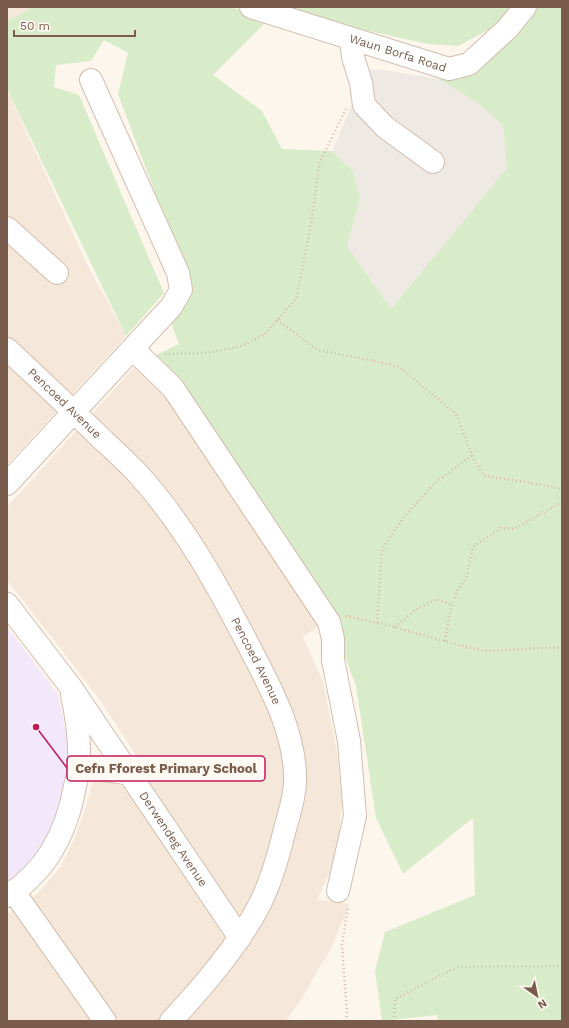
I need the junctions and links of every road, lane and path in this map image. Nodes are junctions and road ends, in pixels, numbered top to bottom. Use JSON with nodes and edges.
{"nodes":[{"id":1,"x":251,"y":7,"type":"edge"},
{"id":2,"x":525,"y":7,"type":"edge"},
{"id":3,"x":351,"y":40,"type":"junction"},
{"id":4,"x":91,"y":80,"type":"dead end"},
{"id":5,"x":364,"y":105,"type":"junction"},
{"id":6,"x":433,"y":162,"type":"dead end"},
{"id":7,"x":7,"y":228,"type":"edge"},
{"id":8,"x":57,"y":273,"type":"dead end"},
{"id":9,"x":277,"y":320,"type":"junction"},
{"id":10,"x":7,"y":349,"type":"edge"},
{"id":11,"x":133,"y":349,"type":"junction"},
{"id":12,"x":163,"y":354,"type":"dead end"},
{"id":13,"x":74,"y":412,"type":"junction"},
{"id":14,"x":472,"y":455,"type":"junction"},
{"id":15,"x":7,"y":484,"type":"edge"},
{"id":16,"x":562,"y":489,"type":"edge"},
{"id":17,"x":562,"y":502,"type":"edge"},
{"id":18,"x":7,"y":604,"type":"edge"},
{"id":19,"x":452,"y":605,"type":"junction"},
{"id":20,"x":322,"y":611,"type":"junction"},
{"id":21,"x":377,"y":623,"type":"junction"},
{"id":22,"x":395,"y":627,"type":"junction"},
{"id":23,"x":445,"y":641,"type":"junction"},
{"id":24,"x":562,"y":648,"type":"edge"},
{"id":25,"x":70,"y":686,"type":"junction"},
{"id":26,"x":79,"y":766,"type":"junction"},
{"id":27,"x":130,"y":774,"type":"junction"},
{"id":28,"x":338,"y":891,"type":"joint"},
{"id":29,"x":11,"y":894,"type":"edge"},
{"id":30,"x":240,"y":938,"type":"junction"},
{"id":31,"x":562,"y":966,"type":"edge"},
{"id":32,"x":105,"y":1021,"type":"edge"},
{"id":33,"x":171,"y":1021,"type":"edge"},
{"id":34,"x":346,"y":1021,"type":"edge"},
{"id":35,"x":394,"y":1021,"type":"edge"}],
"edges":[{"from":1,"to":3,"type":"street","name":"Waun Borfa Road"},
{"from":2,"to":3,"type":"street","name":"Waun Borfa Road"},
{"from":3,"to":5,"type":"street"},
{"from":4,"to":11,"type":"street"},
{"from":5,"to":6,"type":"street"},
{"from":5,"to":9,"type":"path"},
{"from":7,"to":8,"type":"street"},
{"from":9,"to":12,"type":"path"},
{"from":9,"to":14,"type":"path"},
{"from":10,"to":13,"type":"street","name":"Pencoed Avenue"},
{"from":11,"to":13,"type":"street"},
{"from":11,"to":20,"type":"street"},
{"from":13,"to":15,"type":"street"},
{"from":13,"to":30,"type":"street","name":"Pencoed Avenue"},
{"from":14,"to":16,"type":"path"},
{"from":14,"to":21,"type":"path"},
{"from":17,"to":19,"type":"path"},
{"from":18,"to":25,"type":"street","name":"Derwendeg Avenue"},
{"from":19,"to":22,"type":"path"},
{"from":19,"to":23,"type":"path"},
{"from":20,"to":21,"type":"path"},
{"from":20,"to":28,"type":"street"},
{"from":21,"to":22,"type":"path"},
{"from":22,"to":23,"type":"path"},
{"from":23,"to":24,"type":"path"},
{"from":25,"to":26,"type":"street"},
{"from":25,"to":27,"type":"street","name":"Derwendeg Avenue"},
{"from":26,"to":27,"type":"street"},
{"from":26,"to":29,"type":"street"},
{"from":27,"to":30,"type":"street","name":"Derwendeg Avenue"},
{"from":28,"to":34,"type":"path"},
{"from":29,"to":32,"type":"street"},
{"from":30,"to":33,"type":"street","name":"Pencoed Avenue"},
{"from":31,"to":35,"type":"path"}]}
